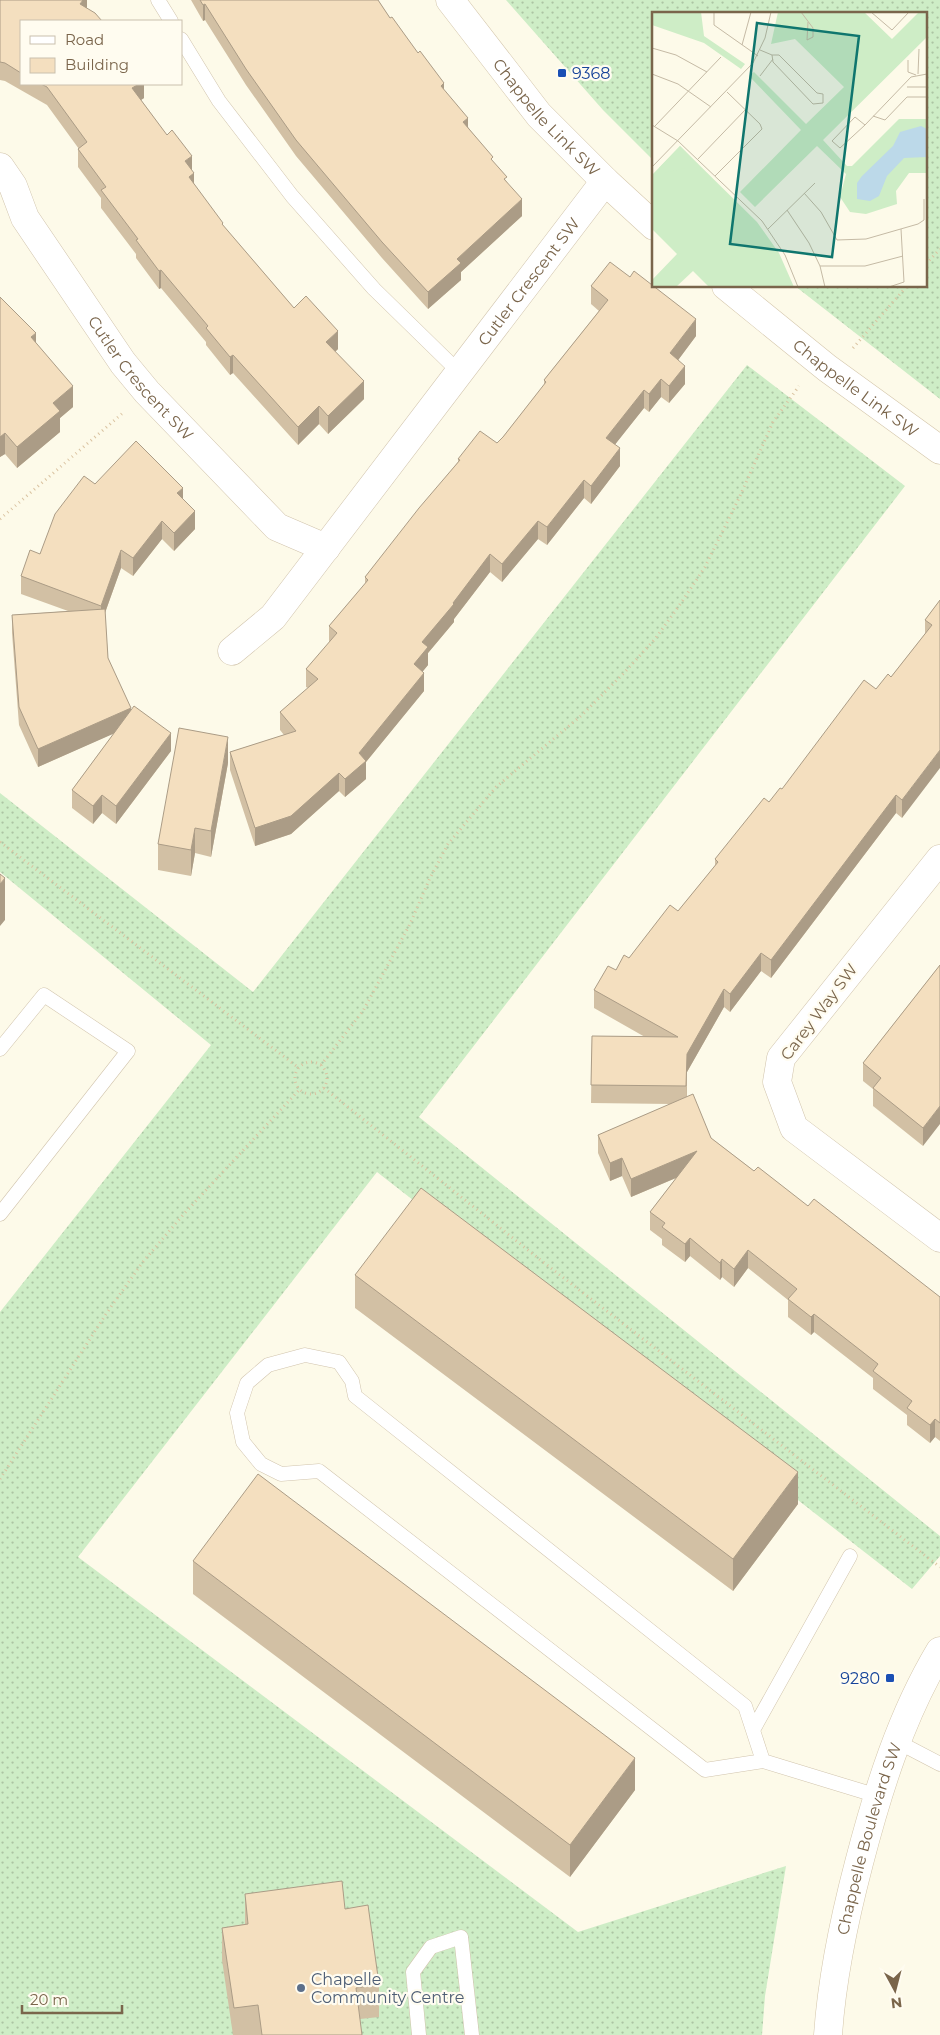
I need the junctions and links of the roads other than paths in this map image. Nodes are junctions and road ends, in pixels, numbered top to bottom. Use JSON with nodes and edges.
{"nodes":[{"id":1,"x":158,"y":0,"type":"edge"},
{"id":2,"x":450,"y":0,"type":"edge"},
{"id":3,"x":170,"y":20,"type":"edge"},
{"id":4,"x":182,"y":41,"type":"edge"},
{"id":5,"x":0,"y":167,"type":"edge"},
{"id":6,"x":605,"y":181,"type":"junction"},
{"id":7,"x":652,"y":224,"type":"edge"},
{"id":8,"x":728,"y":288,"type":"edge"},
{"id":9,"x":458,"y":372,"type":"junction"},
{"id":10,"x":940,"y":450,"type":"edge"},
{"id":11,"x":326,"y":548,"type":"junction"},
{"id":12,"x":232,"y":651,"type":"dead end"},
{"id":13,"x":940,"y":859,"type":"edge"},
{"id":14,"x":0,"y":1049,"type":"edge"},
{"id":15,"x":0,"y":1214,"type":"edge"},
{"id":16,"x":940,"y":1238,"type":"edge"},
{"id":17,"x":850,"y":1556,"type":"dead end"},
{"id":18,"x":940,"y":1651,"type":"edge"},
{"id":19,"x":753,"y":1730,"type":"junction"},
{"id":20,"x":896,"y":1741,"type":"junction"},
{"id":21,"x":763,"y":1761,"type":"junction"},
{"id":22,"x":940,"y":1764,"type":"edge"},
{"id":23,"x":878,"y":1796,"type":"junction"},
{"id":24,"x":419,"y":2035,"type":"edge"},
{"id":25,"x":472,"y":2035,"type":"edge"},
{"id":26,"x":828,"y":2035,"type":"edge"}],
"edges":[{"from":1,"to":3,"type":"lane"},
{"from":2,"to":6,"type":"street","name":"Chappelle Link SW"},
{"from":4,"to":9,"type":"lane"},
{"from":5,"to":11,"type":"street","name":"Cutler Crescent SW"},
{"from":6,"to":7,"type":"street","name":"Chappelle Link SW"},
{"from":6,"to":9,"type":"street","name":"Cutler Crescent SW"},
{"from":8,"to":10,"type":"street","name":"Chappelle Link SW"},
{"from":9,"to":11,"type":"street","name":"Cutler Crescent SW"},
{"from":11,"to":12,"type":"street","name":"Cutler Crescent SW"},
{"from":13,"to":16,"type":"street","name":"Carey Way SW"},
{"from":14,"to":15,"type":"lane"},
{"from":17,"to":19,"type":"lane"},
{"from":18,"to":20,"type":"street","name":"Chappelle Boulevard SW"},
{"from":19,"to":21,"type":"lane"},
{"from":19,"to":21,"type":"lane"},
{"from":20,"to":22,"type":"lane"},
{"from":20,"to":23,"type":"street","name":"Chappelle Boulevard SW"},
{"from":21,"to":23,"type":"lane"},
{"from":23,"to":26,"type":"street","name":"Chappelle Boulevard SW"},
{"from":24,"to":25,"type":"lane"}]}
